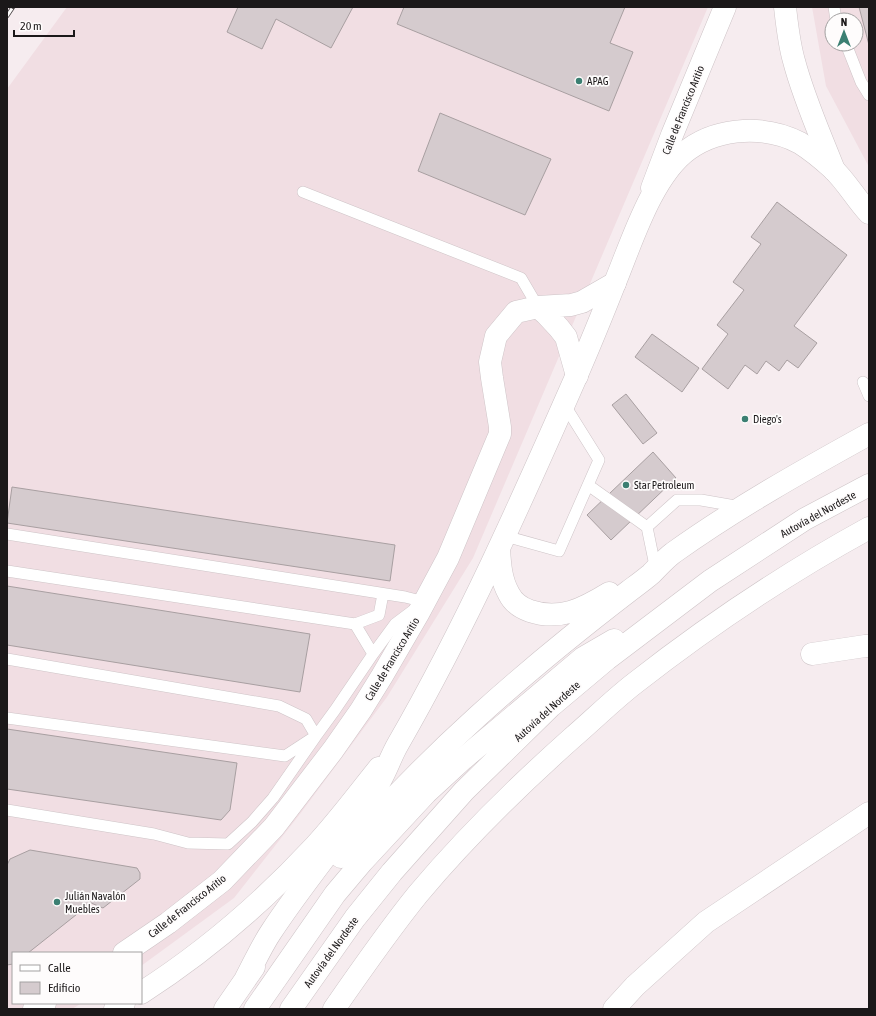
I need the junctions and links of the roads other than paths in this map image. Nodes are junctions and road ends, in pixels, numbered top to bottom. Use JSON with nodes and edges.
{"nodes":[{"id":1,"x":725,"y":7,"type":"edge"},
{"id":2,"x":785,"y":7,"type":"edge"},
{"id":3,"x":849,"y":52,"type":"edge"},
{"id":4,"x":869,"y":94,"type":"edge"},
{"id":5,"x":834,"y":170,"type":"junction"},
{"id":6,"x":303,"y":192,"type":"dead end"},
{"id":7,"x":869,"y":213,"type":"edge"},
{"id":8,"x":643,"y":214,"type":"junction"},
{"id":9,"x":615,"y":283,"type":"junction"},
{"id":10,"x":538,"y":307,"type":"junction"},
{"id":11,"x":577,"y":376,"type":"junction"},
{"id":12,"x":863,"y":382,"type":"dead end"},
{"id":13,"x":869,"y":396,"type":"edge"},
{"id":14,"x":564,"y":404,"type":"junction"},
{"id":15,"x":869,"y":434,"type":"edge"},
{"id":16,"x":588,"y":485,"type":"junction"},
{"id":17,"x":869,"y":486,"type":"edge"},
{"id":18,"x":742,"y":507,"type":"junction"},
{"id":19,"x":647,"y":527,"type":"junction"},
{"id":20,"x":869,"y":528,"type":"edge"},
{"id":21,"x":7,"y":534,"type":"edge"},
{"id":22,"x":502,"y":543,"type":"junction"},
{"id":23,"x":663,"y":558,"type":"junction"},
{"id":24,"x":7,"y":571,"type":"edge"},
{"id":25,"x":383,"y":594,"type":"junction"},
{"id":26,"x":425,"y":602,"type":"junction"},
{"id":27,"x":679,"y":604,"type":"junction"},
{"id":28,"x":355,"y":624,"type":"junction"},
{"id":29,"x":868,"y":644,"type":"edge"},
{"id":30,"x":373,"y":654,"type":"junction"},
{"id":31,"x":812,"y":654,"type":"dead end"},
{"id":32,"x":7,"y":659,"type":"edge"},
{"id":33,"x":7,"y":718,"type":"edge"},
{"id":34,"x":327,"y":740,"type":"junction"},
{"id":35,"x":395,"y":748,"type":"junction"},
{"id":36,"x":7,"y":810,"type":"edge"},
{"id":37,"x":869,"y":813,"type":"edge"},
{"id":38,"x":125,"y":952,"type":"edge"},
{"id":39,"x":246,"y":978,"type":"junction"},
{"id":40,"x":142,"y":991,"type":"edge"},
{"id":41,"x":43,"y":1004,"type":"edge"},
{"id":42,"x":34,"y":1009,"type":"edge"},
{"id":43,"x":225,"y":1009,"type":"edge"},
{"id":44,"x":255,"y":1009,"type":"edge"},
{"id":45,"x":291,"y":1009,"type":"edge"},
{"id":46,"x":334,"y":1009,"type":"edge"},
{"id":47,"x":614,"y":1009,"type":"edge"}],
"edges":[{"from":1,"to":8,"type":"main road","name":"Calle de Francisco Aritio"},
{"from":2,"to":5,"type":"main road"},
{"from":3,"to":4,"type":"lane"},
{"from":5,"to":7,"type":"main road"},
{"from":5,"to":8,"type":"main road"},
{"from":6,"to":10,"type":"lane"},
{"from":8,"to":9,"type":"main road"},
{"from":9,"to":10,"type":"main road","name":"Calle de Francisco Aritio"},
{"from":9,"to":11,"type":"main road"},
{"from":10,"to":11,"type":"main road"},
{"from":10,"to":26,"type":"main road","name":"Calle de Francisco Aritio"},
{"from":11,"to":14,"type":"main road"},
{"from":12,"to":13,"type":"lane"},
{"from":14,"to":16,"type":"lane"},
{"from":14,"to":22,"type":"main road"},
{"from":15,"to":18,"type":"main road"},
{"from":16,"to":19,"type":"lane"},
{"from":16,"to":22,"type":"lane"},
{"from":17,"to":27,"type":"main road","name":"Autovía del Nordeste"},
{"from":18,"to":19,"type":"lane"},
{"from":18,"to":23,"type":"main road"},
{"from":19,"to":23,"type":"lane"},
{"from":20,"to":46,"type":"main road"},
{"from":21,"to":25,"type":"lane"},
{"from":22,"to":23,"type":"main road"},
{"from":22,"to":35,"type":"main road"},
{"from":23,"to":39,"type":"main road"},
{"from":24,"to":28,"type":"lane"},
{"from":25,"to":26,"type":"lane"},
{"from":25,"to":28,"type":"lane"},
{"from":26,"to":30,"type":"lane"},
{"from":26,"to":34,"type":"main road","name":"Calle de Francisco Aritio"},
{"from":27,"to":44,"type":"main road"},
{"from":27,"to":45,"type":"main road","name":"Autovía del Nordeste"},
{"from":28,"to":30,"type":"lane"},
{"from":29,"to":31,"type":"main road"},
{"from":30,"to":34,"type":"lane"},
{"from":32,"to":34,"type":"lane"},
{"from":33,"to":34,"type":"lane"},
{"from":34,"to":36,"type":"lane"},
{"from":34,"to":38,"type":"main road","name":"Calle de Francisco Aritio"},
{"from":35,"to":39,"type":"main road"},
{"from":35,"to":40,"type":"main road"},
{"from":37,"to":47,"type":"main road"},
{"from":39,"to":43,"type":"main road"},
{"from":41,"to":42,"type":"main road"}]}
